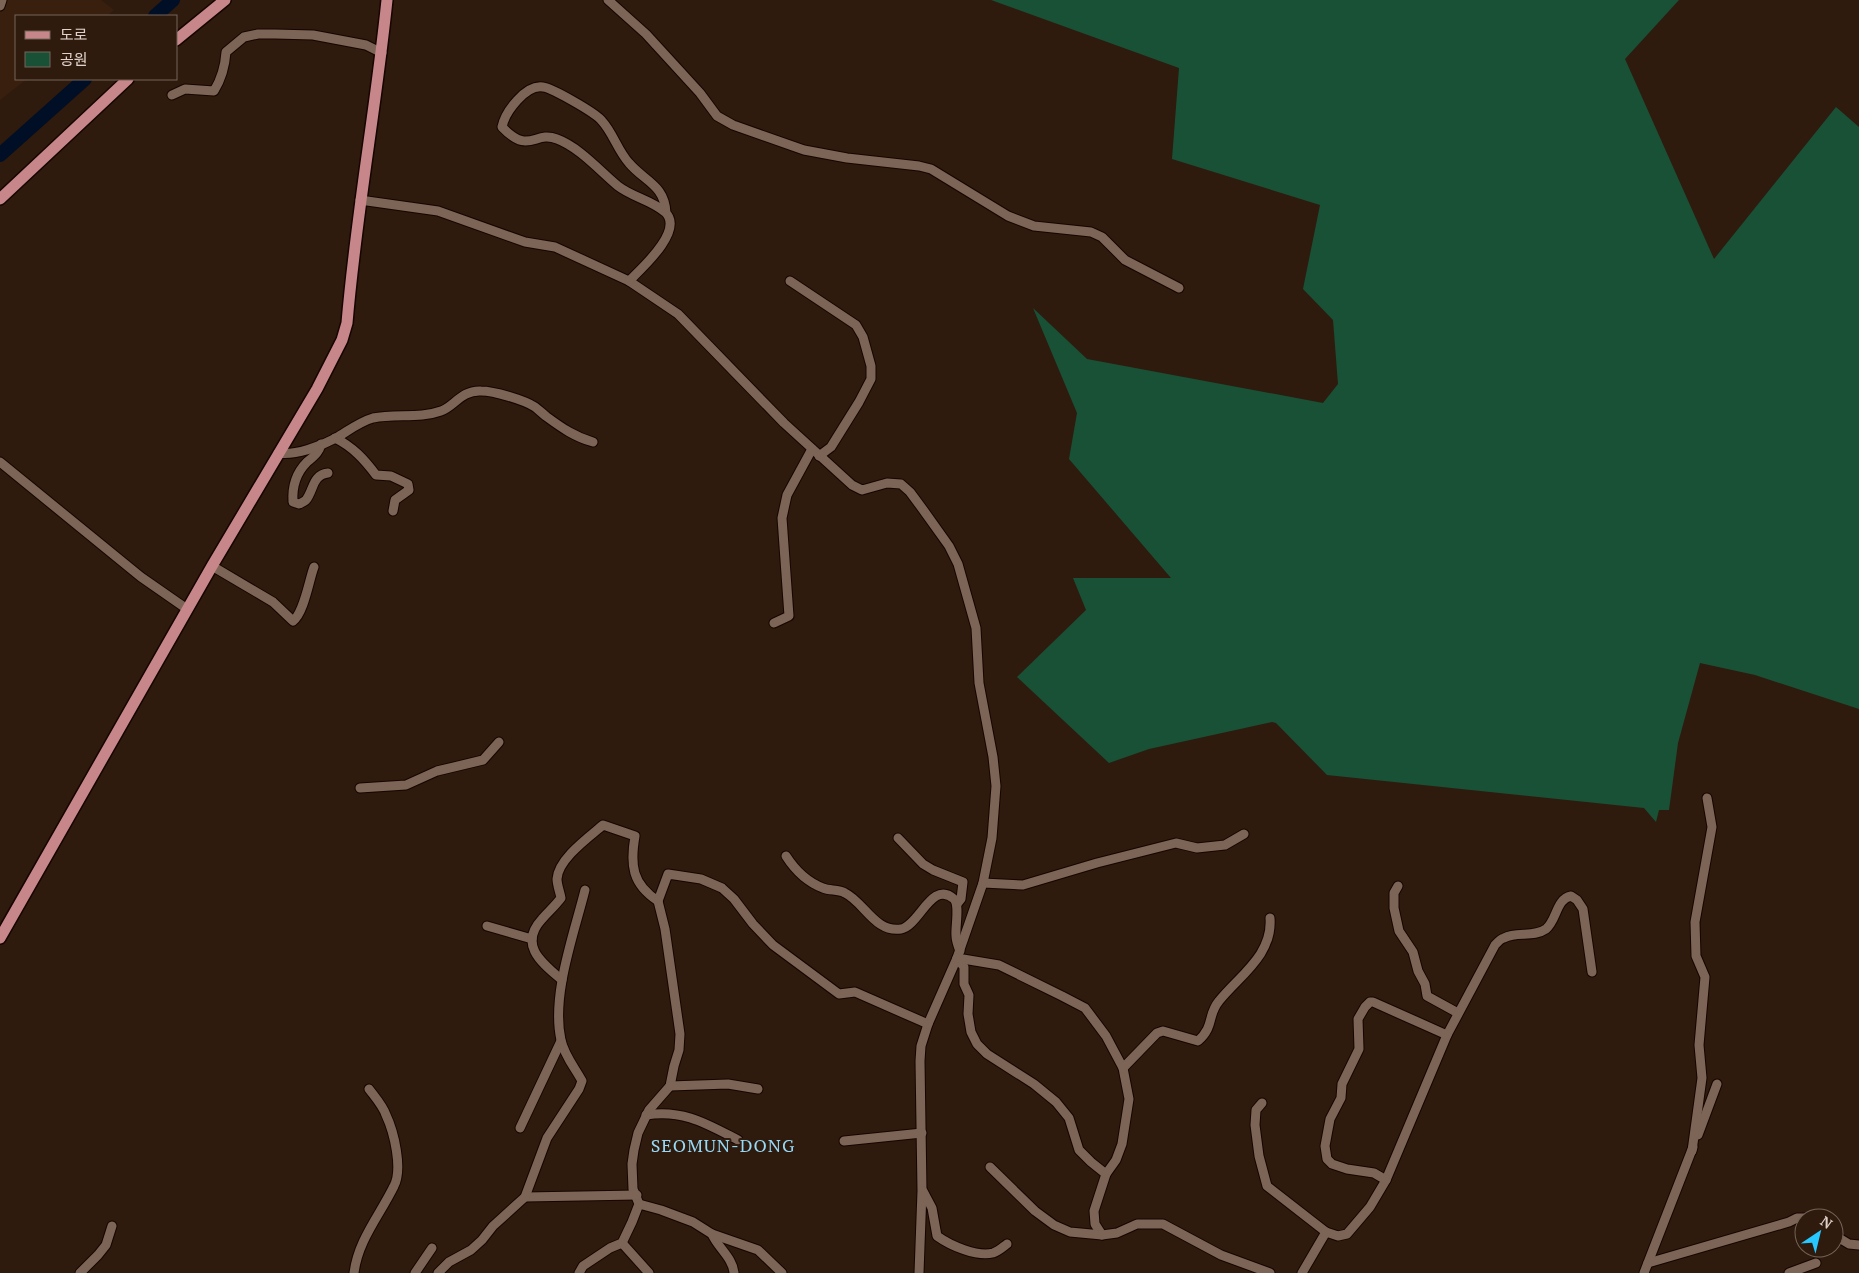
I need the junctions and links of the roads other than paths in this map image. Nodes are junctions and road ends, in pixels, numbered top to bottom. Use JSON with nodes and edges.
{"nodes":[{"id":1,"x":2,"y":0,"type":"edge"},
{"id":2,"x":225,"y":0,"type":"edge"},
{"id":3,"x":387,"y":0,"type":"edge"},
{"id":4,"x":608,"y":0,"type":"edge"},
{"id":5,"x":0,"y":6,"type":"edge"},
{"id":6,"x":178,"y":38,"type":"edge"},
{"id":7,"x":382,"y":53,"type":"junction"},
{"id":8,"x":127,"y":80,"type":"edge"},
{"id":9,"x":172,"y":95,"type":"dead end"},
{"id":10,"x":0,"y":199,"type":"edge"},
{"id":11,"x":360,"y":200,"type":"junction"},
{"id":12,"x":666,"y":213,"type":"junction"},
{"id":13,"x":629,"y":281,"type":"junction"},
{"id":14,"x":790,"y":281,"type":"dead end"},
{"id":15,"x":1179,"y":288,"type":"dead end"},
{"id":16,"x":335,"y":438,"type":"junction"},
{"id":17,"x":593,"y":442,"type":"dead end"},
{"id":18,"x":321,"y":444,"type":"junction"},
{"id":19,"x":278,"y":453,"type":"junction"},
{"id":20,"x":815,"y":453,"type":"junction"},
{"id":21,"x":0,"y":462,"type":"edge"},
{"id":22,"x":328,"y":473,"type":"dead end"},
{"id":23,"x":394,"y":511,"type":"dead end"},
{"id":24,"x":212,"y":566,"type":"junction"},
{"id":25,"x":314,"y":566,"type":"dead end"},
{"id":26,"x":187,"y":609,"type":"junction"},
{"id":27,"x":774,"y":623,"type":"dead end"},
{"id":28,"x":499,"y":742,"type":"dead end"},
{"id":29,"x":360,"y":788,"type":"dead end"},
{"id":30,"x":1708,"y":798,"type":"dead end"},
{"id":31,"x":1244,"y":834,"type":"dead end"},
{"id":32,"x":898,"y":838,"type":"dead end"},
{"id":33,"x":786,"y":856,"type":"dead end"},
{"id":34,"x":983,"y":883,"type":"junction"},
{"id":35,"x":1398,"y":886,"type":"dead end"},
{"id":36,"x":585,"y":890,"type":"dead end"},
{"id":37,"x":658,"y":901,"type":"junction"},
{"id":38,"x":957,"y":904,"type":"junction"},
{"id":39,"x":1270,"y":918,"type":"dead end"},
{"id":40,"x":487,"y":926,"type":"dead end"},
{"id":41,"x":0,"y":938,"type":"edge"},
{"id":42,"x":532,"y":939,"type":"junction"},
{"id":43,"x":959,"y":954,"type":"junction"},
{"id":44,"x":1592,"y":972,"type":"dead end"},
{"id":45,"x":562,"y":980,"type":"junction"},
{"id":46,"x":1458,"y":1014,"type":"junction"},
{"id":47,"x":928,"y":1024,"type":"junction"},
{"id":48,"x":1447,"y":1035,"type":"junction"},
{"id":49,"x":561,"y":1041,"type":"junction"},
{"id":50,"x":1123,"y":1068,"type":"junction"},
{"id":51,"x":1717,"y":1084,"type":"dead end"},
{"id":52,"x":670,"y":1086,"type":"junction"},
{"id":53,"x":369,"y":1089,"type":"dead end"},
{"id":54,"x":758,"y":1089,"type":"dead end"},
{"id":55,"x":1262,"y":1103,"type":"dead end"},
{"id":56,"x":646,"y":1115,"type":"junction"},
{"id":57,"x":520,"y":1128,"type":"dead end"},
{"id":58,"x":922,"y":1133,"type":"junction"},
{"id":59,"x":738,"y":1140,"type":"dead end"},
{"id":60,"x":844,"y":1141,"type":"dead end"},
{"id":61,"x":1692,"y":1151,"type":"junction"},
{"id":62,"x":990,"y":1167,"type":"dead end"},
{"id":63,"x":1106,"y":1174,"type":"junction"},
{"id":64,"x":1386,"y":1180,"type":"junction"},
{"id":65,"x":922,"y":1191,"type":"junction"},
{"id":66,"x":525,"y":1197,"type":"junction"},
{"id":67,"x":638,"y":1200,"type":"junction"},
{"id":68,"x":1794,"y":1219,"type":"edge"},
{"id":69,"x":112,"y":1226,"type":"dead end"},
{"id":70,"x":1326,"y":1232,"type":"junction"},
{"id":71,"x":712,"y":1234,"type":"junction"},
{"id":72,"x":1102,"y":1235,"type":"junction"},
{"id":73,"x":1844,"y":1241,"type":"edge"},
{"id":74,"x":622,"y":1243,"type":"junction"},
{"id":75,"x":1006,"y":1244,"type":"dead end"},
{"id":76,"x":1859,"y":1245,"type":"edge"},
{"id":77,"x":432,"y":1248,"type":"dead end"},
{"id":78,"x":1648,"y":1263,"type":"junction"},
{"id":79,"x":1816,"y":1263,"type":"dead end"},
{"id":80,"x":80,"y":1273,"type":"edge"},
{"id":81,"x":354,"y":1273,"type":"edge"},
{"id":82,"x":415,"y":1273,"type":"edge"},
{"id":83,"x":438,"y":1273,"type":"edge"},
{"id":84,"x":579,"y":1273,"type":"edge"},
{"id":85,"x":649,"y":1273,"type":"edge"},
{"id":86,"x":734,"y":1273,"type":"edge"},
{"id":87,"x":782,"y":1273,"type":"edge"},
{"id":88,"x":919,"y":1273,"type":"edge"},
{"id":89,"x":1270,"y":1273,"type":"edge"},
{"id":90,"x":1302,"y":1273,"type":"edge"},
{"id":91,"x":1644,"y":1273,"type":"edge"},
{"id":92,"x":1789,"y":1273,"type":"edge"}],
"edges":[{"from":1,"to":5,"type":"street"},
{"from":2,"to":6,"type":"main road"},
{"from":3,"to":7,"type":"main road"},
{"from":4,"to":15,"type":"street"},
{"from":7,"to":9,"type":"street"},
{"from":7,"to":11,"type":"main road"},
{"from":8,"to":10,"type":"main road"},
{"from":11,"to":13,"type":"street"},
{"from":11,"to":19,"type":"main road"},
{"from":12,"to":12,"type":"street"},
{"from":12,"to":13,"type":"street"},
{"from":13,"to":20,"type":"street"},
{"from":14,"to":20,"type":"street"},
{"from":16,"to":17,"type":"street"},
{"from":16,"to":18,"type":"street"},
{"from":16,"to":23,"type":"street"},
{"from":18,"to":19,"type":"street"},
{"from":18,"to":22,"type":"street"},
{"from":19,"to":24,"type":"main road"},
{"from":20,"to":27,"type":"street"},
{"from":20,"to":34,"type":"street"},
{"from":21,"to":26,"type":"street"},
{"from":24,"to":25,"type":"street"},
{"from":24,"to":26,"type":"main road"},
{"from":26,"to":41,"type":"main road"},
{"from":28,"to":29,"type":"street"},
{"from":30,"to":61,"type":"street"},
{"from":31,"to":34,"type":"street"},
{"from":32,"to":38,"type":"street"},
{"from":33,"to":38,"type":"street"},
{"from":34,"to":43,"type":"street"},
{"from":35,"to":46,"type":"street"},
{"from":36,"to":45,"type":"street"},
{"from":37,"to":42,"type":"street"},
{"from":37,"to":47,"type":"street"},
{"from":37,"to":52,"type":"street"},
{"from":38,"to":43,"type":"street"},
{"from":39,"to":50,"type":"street"},
{"from":40,"to":42,"type":"street"},
{"from":42,"to":45,"type":"street"},
{"from":43,"to":47,"type":"street"},
{"from":43,"to":50,"type":"street"},
{"from":43,"to":63,"type":"street"},
{"from":44,"to":46,"type":"street"},
{"from":45,"to":49,"type":"street"},
{"from":46,"to":48,"type":"street"},
{"from":47,"to":58,"type":"street"},
{"from":48,"to":64,"type":"street"},
{"from":48,"to":64,"type":"street"},
{"from":49,"to":57,"type":"street"},
{"from":49,"to":66,"type":"street"},
{"from":50,"to":63,"type":"street"},
{"from":51,"to":61,"type":"street"},
{"from":52,"to":54,"type":"street"},
{"from":52,"to":56,"type":"street"},
{"from":53,"to":81,"type":"street"},
{"from":55,"to":70,"type":"street"},
{"from":56,"to":59,"type":"street"},
{"from":56,"to":67,"type":"street"},
{"from":58,"to":60,"type":"street"},
{"from":58,"to":65,"type":"street"},
{"from":61,"to":78,"type":"street"},
{"from":62,"to":72,"type":"street"},
{"from":63,"to":72,"type":"street"},
{"from":64,"to":70,"type":"street"},
{"from":65,"to":75,"type":"street"},
{"from":65,"to":88,"type":"street"},
{"from":66,"to":67,"type":"street"},
{"from":66,"to":83,"type":"street"},
{"from":67,"to":71,"type":"street"},
{"from":67,"to":74,"type":"street"},
{"from":68,"to":78,"type":"street"},
{"from":69,"to":80,"type":"street"},
{"from":70,"to":90,"type":"street"},
{"from":71,"to":86,"type":"street"},
{"from":71,"to":87,"type":"street"},
{"from":72,"to":89,"type":"street"},
{"from":73,"to":76,"type":"street"},
{"from":74,"to":84,"type":"street"},
{"from":74,"to":85,"type":"street"},
{"from":77,"to":82,"type":"street"},
{"from":78,"to":91,"type":"street"},
{"from":79,"to":92,"type":"street"}]}
